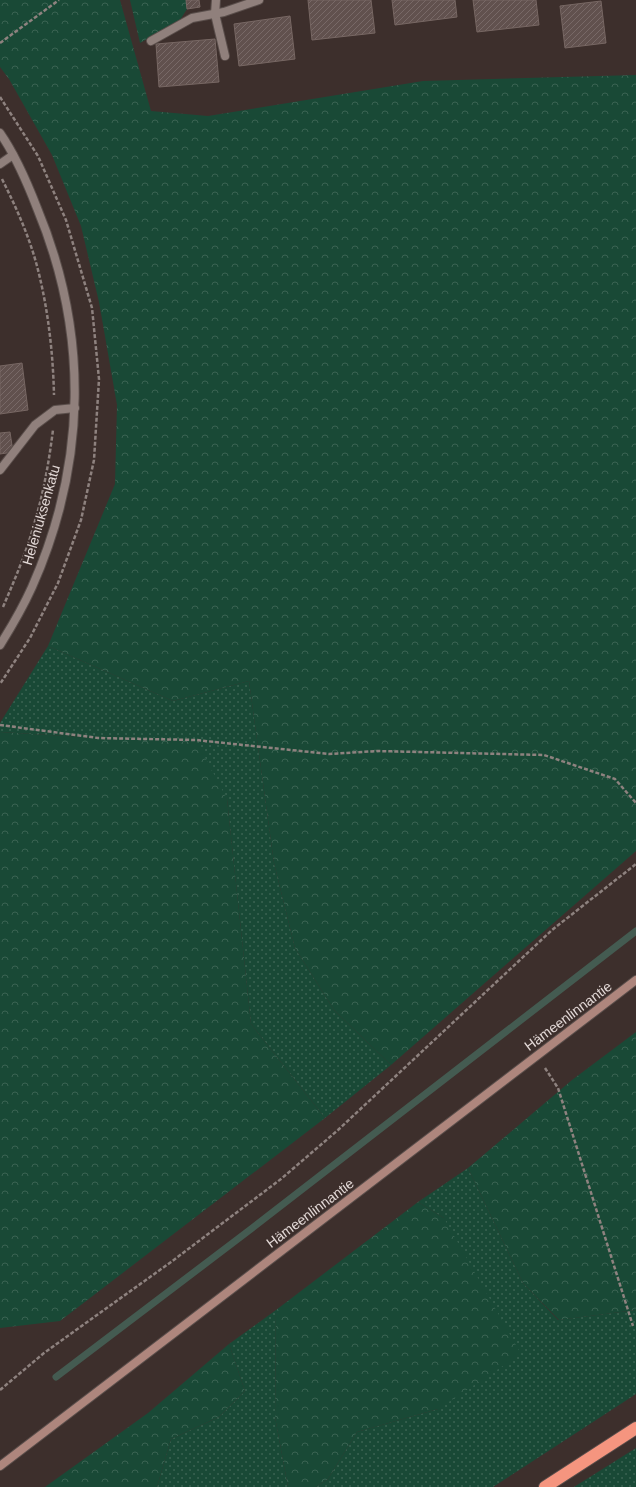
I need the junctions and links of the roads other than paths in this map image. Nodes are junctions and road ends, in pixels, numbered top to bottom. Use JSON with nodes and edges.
{"nodes":[{"id":1,"x":216,"y":0,"type":"edge"},
{"id":2,"x":259,"y":0,"type":"edge"},
{"id":3,"x":215,"y":14,"type":"junction"},
{"id":4,"x":152,"y":41,"type":"dead end"},
{"id":5,"x":224,"y":56,"type":"dead end"},
{"id":6,"x":0,"y":133,"type":"edge"},
{"id":7,"x":13,"y":155,"type":"junction"},
{"id":8,"x":0,"y":164,"type":"edge"},
{"id":9,"x":75,"y":408,"type":"junction"},
{"id":10,"x":0,"y":470,"type":"edge"},
{"id":11,"x":0,"y":645,"type":"edge"},
{"id":12,"x":636,"y":980,"type":"edge"},
{"id":13,"x":636,"y":1428,"type":"edge"},
{"id":14,"x":0,"y":1466,"type":"edge"},
{"id":15,"x":545,"y":1487,"type":"edge"}],
"edges":[{"from":1,"to":3,"type":"street"},
{"from":2,"to":3,"type":"street"},
{"from":3,"to":4,"type":"street"},
{"from":3,"to":5,"type":"street"},
{"from":6,"to":7,"type":"street","name":"Heleniuksenkatu"},
{"from":7,"to":8,"type":"street"},
{"from":7,"to":9,"type":"street","name":"Heleniuksenkatu"},
{"from":9,"to":10,"type":"street"},
{"from":9,"to":11,"type":"street","name":"Heleniuksenkatu"},
{"from":12,"to":14,"type":"main road","name":"Hämeenlinnantie"},
{"from":13,"to":15,"type":"highway"}]}
